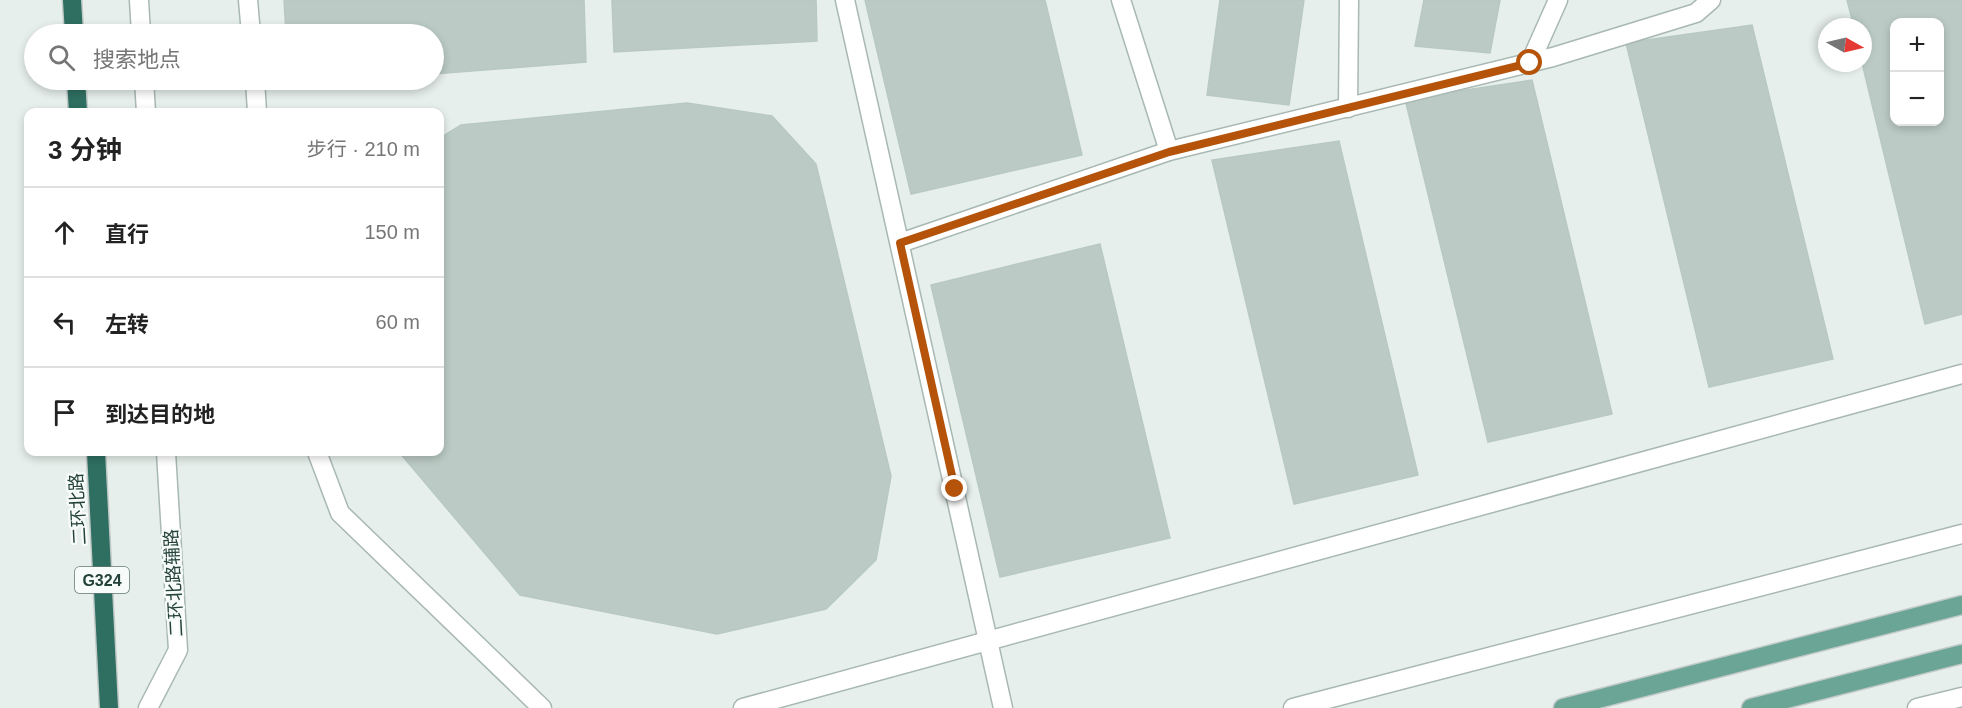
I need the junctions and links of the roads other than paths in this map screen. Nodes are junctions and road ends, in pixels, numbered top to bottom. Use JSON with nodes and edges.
{"nodes":[{"id":1,"x":72,"y":0,"type":"edge"},
{"id":2,"x":139,"y":0,"type":"edge"},
{"id":3,"x":248,"y":0,"type":"edge"},
{"id":4,"x":845,"y":0,"type":"edge"},
{"id":5,"x":1122,"y":0,"type":"edge"},
{"id":6,"x":1349,"y":0,"type":"edge"},
{"id":7,"x":1558,"y":0,"type":"edge"},
{"id":8,"x":1711,"y":0,"type":"edge"},
{"id":9,"x":73,"y":24,"type":"edge"},
{"id":10,"x":140,"y":24,"type":"edge"},
{"id":11,"x":250,"y":24,"type":"edge"},
{"id":12,"x":1530,"y":63,"type":"junction"},
{"id":13,"x":77,"y":90,"type":"edge"},
{"id":14,"x":145,"y":90,"type":"edge"},
{"id":15,"x":256,"y":90,"type":"edge"},
{"id":16,"x":78,"y":108,"type":"edge"},
{"id":17,"x":146,"y":108,"type":"edge"},
{"id":18,"x":257,"y":108,"type":"edge"},
{"id":19,"x":1348,"y":108,"type":"junction"},
{"id":20,"x":1169,"y":152,"type":"junction"},
{"id":21,"x":900,"y":243,"type":"junction"},
{"id":22,"x":1962,"y":374,"type":"edge"},
{"id":23,"x":96,"y":456,"type":"edge"},
{"id":24,"x":166,"y":456,"type":"edge"},
{"id":25,"x":319,"y":456,"type":"edge"},
{"id":26,"x":1962,"y":534,"type":"edge"},
{"id":27,"x":1962,"y":605,"type":"edge"},
{"id":28,"x":988,"y":641,"type":"junction"},
{"id":29,"x":1962,"y":654,"type":"edge"},
{"id":30,"x":1962,"y":697,"type":"edge"},
{"id":31,"x":109,"y":708,"type":"edge"},
{"id":32,"x":148,"y":708,"type":"edge"},
{"id":33,"x":542,"y":708,"type":"edge"},
{"id":34,"x":743,"y":708,"type":"edge"},
{"id":35,"x":1003,"y":708,"type":"edge"},
{"id":36,"x":1293,"y":708,"type":"edge"},
{"id":37,"x":1563,"y":708,"type":"edge"},
{"id":38,"x":1751,"y":708,"type":"edge"},
{"id":39,"x":1917,"y":708,"type":"edge"}],
"edges":[{"from":1,"to":9,"type":"highway"},
{"from":2,"to":10,"type":"street"},
{"from":3,"to":11,"type":"street"},
{"from":4,"to":21,"type":"street"},
{"from":5,"to":20,"type":"street"},
{"from":6,"to":19,"type":"street"},
{"from":7,"to":12,"type":"street"},
{"from":8,"to":12,"type":"street"},
{"from":12,"to":19,"type":"street"},
{"from":13,"to":16,"type":"highway"},
{"from":14,"to":17,"type":"street"},
{"from":15,"to":18,"type":"street"},
{"from":19,"to":20,"type":"street"},
{"from":20,"to":21,"type":"street"},
{"from":21,"to":28,"type":"street"},
{"from":22,"to":28,"type":"street"},
{"from":23,"to":31,"type":"highway","name":"二环北路","number":"G324"},
{"from":24,"to":32,"type":"street","name":"二环北路辅路"},
{"from":25,"to":33,"type":"street"},
{"from":26,"to":36,"type":"street"},
{"from":27,"to":37,"type":"main road"},
{"from":28,"to":34,"type":"street"},
{"from":28,"to":35,"type":"street"},
{"from":29,"to":38,"type":"main road"},
{"from":30,"to":39,"type":"street"}]}
